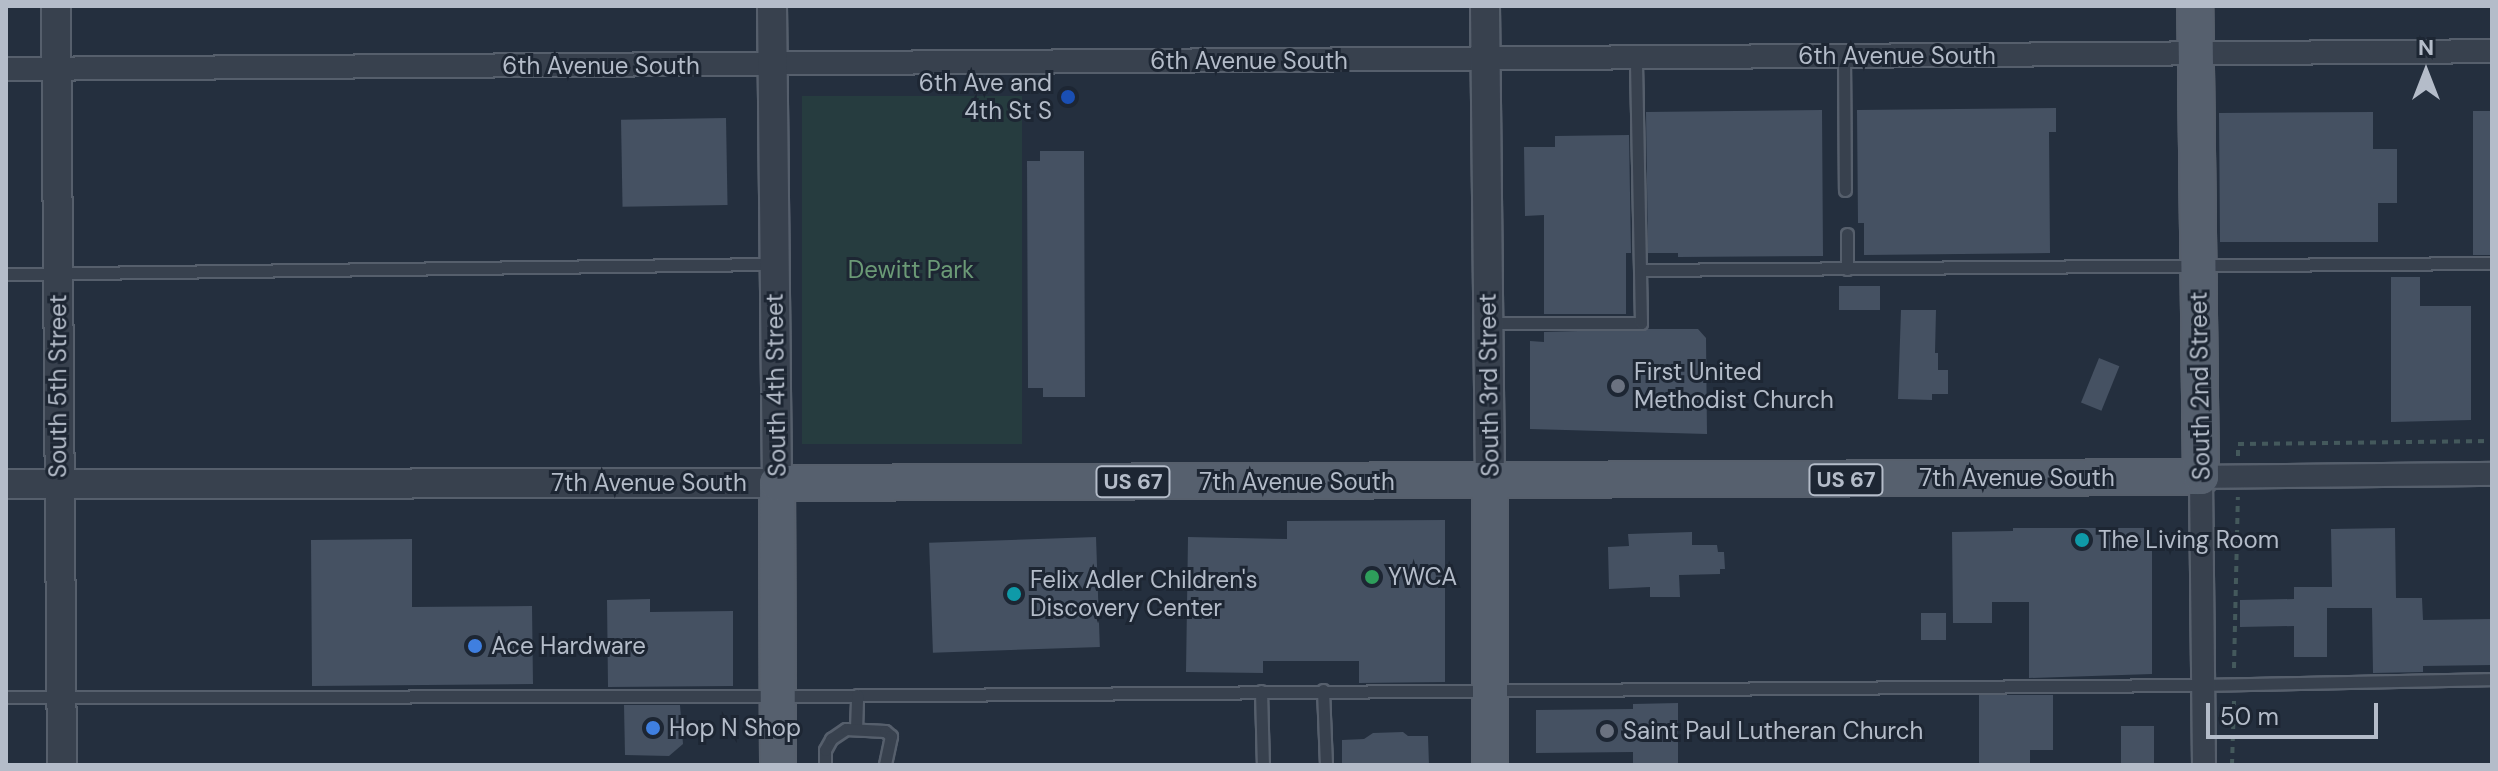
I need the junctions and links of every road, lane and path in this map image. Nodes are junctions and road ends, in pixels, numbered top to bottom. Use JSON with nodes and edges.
{"nodes":[{"id":1,"x":56,"y":6,"type":"edge"},
{"id":2,"x":772,"y":6,"type":"edge"},
{"id":3,"x":1485,"y":6,"type":"edge"},
{"id":4,"x":2195,"y":6,"type":"edge"},
{"id":5,"x":2492,"y":51,"type":"edge"},
{"id":6,"x":2196,"y":53,"type":"junction"},
{"id":7,"x":1844,"y":56,"type":"junction"},
{"id":8,"x":1636,"y":58,"type":"junction"},
{"id":9,"x":1486,"y":59,"type":"junction"},
{"id":10,"x":773,"y":64,"type":"junction"},
{"id":11,"x":6,"y":69,"type":"edge"},
{"id":12,"x":56,"y":69,"type":"junction"},
{"id":13,"x":1845,"y":190,"type":"dead end"},
{"id":14,"x":1847,"y":234,"type":"dead end"},
{"id":15,"x":2492,"y":263,"type":"edge"},
{"id":16,"x":775,"y":264,"type":"junction"},
{"id":17,"x":2198,"y":264,"type":"junction"},
{"id":18,"x":1847,"y":269,"type":"junction"},
{"id":19,"x":1640,"y":270,"type":"junction"},
{"id":20,"x":6,"y":274,"type":"edge"},
{"id":21,"x":57,"y":274,"type":"junction"},
{"id":22,"x":1489,"y":323,"type":"junction"},
{"id":23,"x":2492,"y":441,"type":"edge"},
{"id":24,"x":2492,"y":474,"type":"edge"},
{"id":25,"x":2238,"y":476,"type":"junction"},
{"id":26,"x":2201,"y":477,"type":"junction"},
{"id":27,"x":1490,"y":482,"type":"junction"},
{"id":28,"x":59,"y":483,"type":"junction"},
{"id":29,"x":777,"y":483,"type":"junction"},
{"id":30,"x":6,"y":484,"type":"edge"},
{"id":31,"x":2492,"y":679,"type":"edge"},
{"id":32,"x":2234,"y":684,"type":"junction"},
{"id":33,"x":2206,"y":685,"type":"junction"},
{"id":34,"x":1490,"y":689,"type":"junction"},
{"id":35,"x":1323,"y":690,"type":"junction"},
{"id":36,"x":1261,"y":691,"type":"junction"},
{"id":37,"x":778,"y":695,"type":"junction"},
{"id":38,"x":857,"y":695,"type":"junction"},
{"id":39,"x":61,"y":696,"type":"junction"},
{"id":40,"x":6,"y":697,"type":"edge"},
{"id":41,"x":856,"y":729,"type":"junction"},
{"id":42,"x":886,"y":764,"type":"edge"},
{"id":43,"x":62,"y":765,"type":"edge"},
{"id":44,"x":778,"y":765,"type":"edge"},
{"id":45,"x":825,"y":765,"type":"edge"},
{"id":46,"x":1263,"y":765,"type":"edge"},
{"id":47,"x":1326,"y":765,"type":"edge"},
{"id":48,"x":1490,"y":765,"type":"edge"},
{"id":49,"x":2204,"y":765,"type":"edge"},
{"id":50,"x":2232,"y":765,"type":"edge"}],
"edges":[{"from":1,"to":12,"type":"street","name":"South 5th Street"},
{"from":2,"to":10,"type":"street","name":"South 4th Street"},
{"from":3,"to":9,"type":"street","name":"South 3rd Street"},
{"from":4,"to":6,"type":"main road","name":"South 2nd Street"},
{"from":5,"to":6,"type":"street","name":"6th Avenue South"},
{"from":6,"to":7,"type":"street","name":"6th Avenue South"},
{"from":6,"to":17,"type":"main road","name":"South 2nd Street"},
{"from":7,"to":8,"type":"street","name":"6th Avenue South"},
{"from":7,"to":13,"type":"lane"},
{"from":8,"to":9,"type":"street","name":"6th Avenue South"},
{"from":8,"to":19,"type":"lane"},
{"from":9,"to":10,"type":"street","name":"6th Avenue South"},
{"from":9,"to":22,"type":"street","name":"South 3rd Street"},
{"from":10,"to":12,"type":"street","name":"6th Avenue South"},
{"from":10,"to":16,"type":"street","name":"South 4th Street"},
{"from":11,"to":12,"type":"street","name":"6th Avenue South"},
{"from":12,"to":21,"type":"street","name":"South 5th Street"},
{"from":14,"to":18,"type":"lane"},
{"from":15,"to":17,"type":"lane"},
{"from":16,"to":21,"type":"lane"},
{"from":16,"to":29,"type":"street","name":"South 4th Street"},
{"from":17,"to":18,"type":"lane"},
{"from":17,"to":26,"type":"main road","name":"South 2nd Street"},
{"from":18,"to":19,"type":"lane"},
{"from":19,"to":22,"type":"lane"},
{"from":20,"to":21,"type":"lane"},
{"from":21,"to":28,"type":"street","name":"South 5th Street"},
{"from":22,"to":27,"type":"street","name":"South 3rd Street"},
{"from":23,"to":25,"type":"path"},
{"from":24,"to":25,"type":"street","name":"7th Avenue South"},
{"from":25,"to":26,"type":"street","name":"7th Avenue South"},
{"from":25,"to":32,"type":"path"},
{"from":26,"to":27,"type":"main road","name":"7th Avenue South","number":"US 67"},
{"from":26,"to":33,"type":"street","name":"South 2nd Street"},
{"from":27,"to":29,"type":"main road","name":"7th Avenue South","number":"US 67"},
{"from":27,"to":34,"type":"main road","name":"South 3rd Street"},
{"from":28,"to":29,"type":"street","name":"7th Avenue South"},
{"from":28,"to":30,"type":"street","name":"7th Avenue South"},
{"from":28,"to":39,"type":"street","name":"South 5th Street"},
{"from":29,"to":37,"type":"main road","name":"South 4th Street"},
{"from":31,"to":32,"type":"lane"},
{"from":32,"to":33,"type":"lane"},
{"from":32,"to":50,"type":"path"},
{"from":33,"to":34,"type":"lane"},
{"from":33,"to":49,"type":"street","name":"South 2nd Street"},
{"from":34,"to":35,"type":"lane"},
{"from":34,"to":48,"type":"main road","name":"South 3rd Street"},
{"from":35,"to":36,"type":"lane"},
{"from":35,"to":47,"type":"lane"},
{"from":36,"to":38,"type":"lane"},
{"from":36,"to":46,"type":"lane"},
{"from":37,"to":38,"type":"lane"},
{"from":37,"to":39,"type":"lane"},
{"from":37,"to":44,"type":"main road","name":"South 4th Street"},
{"from":38,"to":41,"type":"lane"},
{"from":39,"to":40,"type":"lane"},
{"from":39,"to":43,"type":"street","name":"South 5th Street"},
{"from":41,"to":42,"type":"lane"},
{"from":41,"to":45,"type":"lane"}]}
